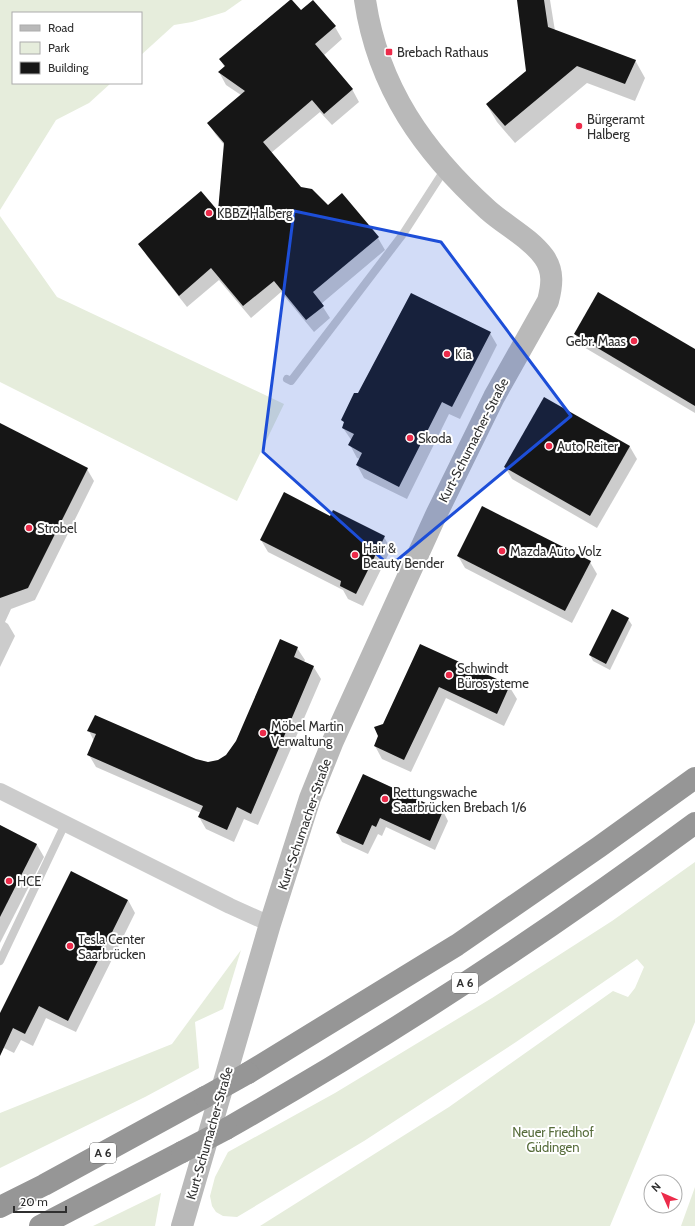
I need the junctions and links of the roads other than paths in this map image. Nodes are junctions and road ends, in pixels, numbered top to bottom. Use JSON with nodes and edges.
{"nodes":[{"id":1,"x":365,"y":0,"type":"edge"},
{"id":2,"x":445,"y":168,"type":"junction"},
{"id":3,"x":287,"y":379,"type":"dead end"},
{"id":4,"x":695,"y":778,"type":"edge"},
{"id":5,"x":0,"y":790,"type":"edge"},
{"id":6,"x":695,"y":823,"type":"edge"},
{"id":7,"x":66,"y":824,"type":"junction"},
{"id":8,"x":270,"y":924,"type":"junction"},
{"id":9,"x":0,"y":961,"type":"edge"},
{"id":10,"x":0,"y":1207,"type":"edge"},
{"id":11,"x":40,"y":1226,"type":"edge"},
{"id":12,"x":182,"y":1226,"type":"edge"}],
"edges":[{"from":1,"to":2,"type":"street","name":"Kurt-Schumacher-Straße"},
{"from":2,"to":3,"type":"lane"},
{"from":2,"to":8,"type":"street","name":"Kurt-Schumacher-Straße"},
{"from":4,"to":10,"type":"highway","number":"A 6","bridge":true},
{"from":5,"to":7,"type":"street"},
{"from":6,"to":11,"type":"highway","number":"A 6","bridge":true},
{"from":7,"to":8,"type":"street"},
{"from":7,"to":9,"type":"lane"},
{"from":8,"to":12,"type":"street","name":"Kurt-Schumacher-Straße"}]}
